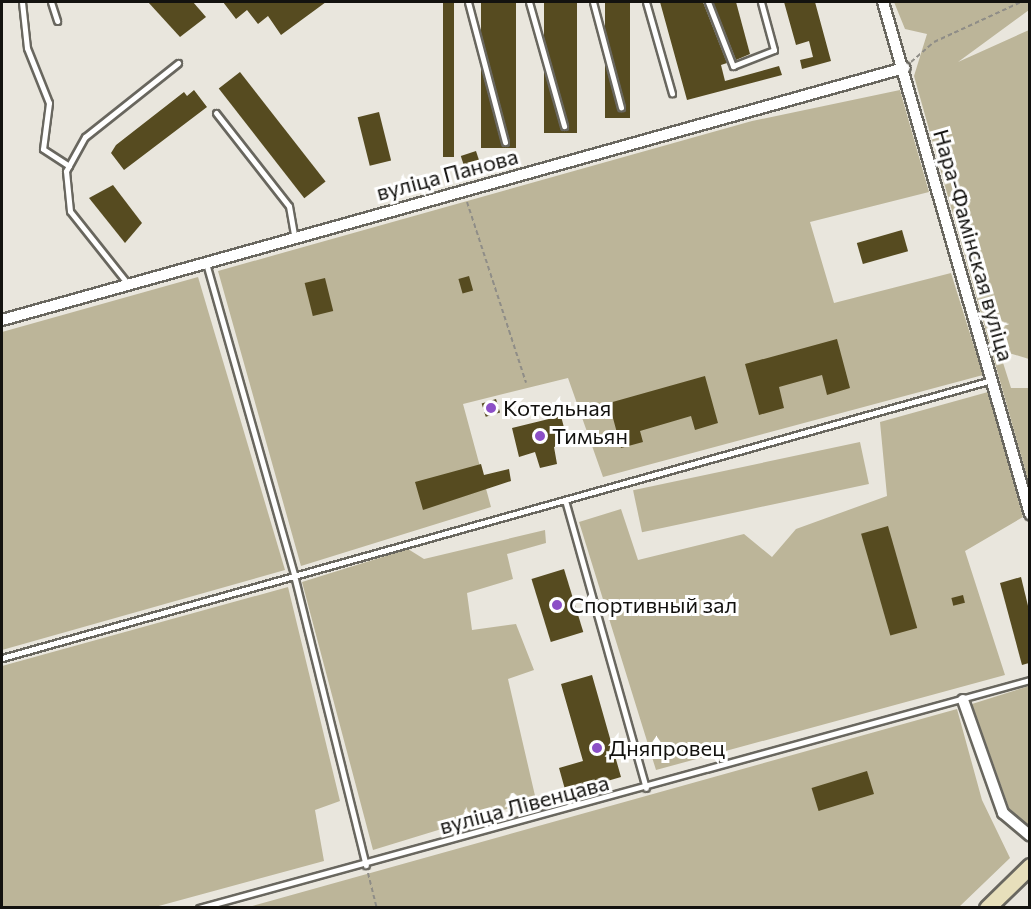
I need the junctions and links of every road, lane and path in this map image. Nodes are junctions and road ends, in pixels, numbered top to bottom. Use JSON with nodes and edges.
{"nodes":[{"id":1,"x":22,"y":2,"type":"edge"},
{"id":2,"x":51,"y":2,"type":"edge"},
{"id":3,"x":468,"y":2,"type":"edge"},
{"id":4,"x":529,"y":2,"type":"edge"},
{"id":5,"x":593,"y":2,"type":"edge"},
{"id":6,"x":646,"y":2,"type":"edge"},
{"id":7,"x":708,"y":2,"type":"edge"},
{"id":8,"x":761,"y":2,"type":"edge"},
{"id":9,"x":883,"y":2,"type":"edge"},
{"id":10,"x":1021,"y":2,"type":"edge"},
{"id":11,"x":57,"y":21,"type":"dead end"},
{"id":12,"x":178,"y":63,"type":"dead end"},
{"id":13,"x":904,"y":68,"type":"junction"},
{"id":14,"x":672,"y":93,"type":"dead end"},
{"id":15,"x":621,"y":107,"type":"dead end"},
{"id":16,"x":216,"y":114,"type":"dead end"},
{"id":17,"x":564,"y":126,"type":"dead end"},
{"id":18,"x":505,"y":142,"type":"dead end"},
{"id":19,"x":69,"y":166,"type":"junction"},
{"id":20,"x":463,"y":190,"type":"junction"},
{"id":21,"x":294,"y":235,"type":"junction"},
{"id":22,"x":206,"y":261,"type":"junction"},
{"id":23,"x":128,"y":284,"type":"junction"},
{"id":24,"x":2,"y":320,"type":"edge"},
{"id":25,"x":992,"y":380,"type":"junction"},
{"id":26,"x":526,"y":383,"type":"dead end"},
{"id":27,"x":1028,"y":499,"type":"edge"},
{"id":28,"x":565,"y":500,"type":"junction"},
{"id":29,"x":1029,"y":514,"type":"edge"},
{"id":30,"x":294,"y":575,"type":"junction"},
{"id":31,"x":2,"y":658,"type":"edge"},
{"id":32,"x":1029,"y":680,"type":"edge"},
{"id":33,"x":963,"y":700,"type":"junction"},
{"id":34,"x":646,"y":788,"type":"junction"},
{"id":35,"x":1029,"y":836,"type":"edge"},
{"id":36,"x":366,"y":865,"type":"junction"},
{"id":37,"x":1029,"y":866,"type":"edge"},
{"id":38,"x":199,"y":908,"type":"edge"},
{"id":39,"x":377,"y":908,"type":"edge"},
{"id":40,"x":987,"y":908,"type":"edge"}],
"edges":[{"from":1,"to":19,"type":"lane"},
{"from":2,"to":11,"type":"lane"},
{"from":3,"to":18,"type":"lane"},
{"from":4,"to":17,"type":"lane"},
{"from":5,"to":15,"type":"lane"},
{"from":6,"to":14,"type":"lane"},
{"from":7,"to":8,"type":"lane"},
{"from":9,"to":13,"type":"street","name":"Нара-Фамінская вуліца"},
{"from":10,"to":13,"type":"path"},
{"from":12,"to":19,"type":"lane"},
{"from":13,"to":20,"type":"street","name":"вуліца Панова"},
{"from":13,"to":25,"type":"street","name":"Нара-Фамінская вуліца"},
{"from":16,"to":21,"type":"lane"},
{"from":19,"to":23,"type":"lane"},
{"from":20,"to":21,"type":"street","name":"вуліца Панова"},
{"from":20,"to":26,"type":"path"},
{"from":21,"to":22,"type":"street","name":"вуліца Панова"},
{"from":22,"to":23,"type":"street","name":"вуліца Панова"},
{"from":22,"to":30,"type":"lane"},
{"from":23,"to":24,"type":"street","name":"вуліца Панова"},
{"from":25,"to":27,"type":"street","name":"Нара-Фамінская вуліца"},
{"from":25,"to":28,"type":"lane"},
{"from":27,"to":29,"type":"street","name":"Нара-Фамінская вуліца"},
{"from":28,"to":30,"type":"lane"},
{"from":28,"to":34,"type":"lane"},
{"from":30,"to":31,"type":"lane"},
{"from":30,"to":36,"type":"lane"},
{"from":32,"to":33,"type":"lane","name":"вуліца Лівенцава"},
{"from":33,"to":34,"type":"lane","name":"вуліца Лівенцава"},
{"from":33,"to":35,"type":"street"},
{"from":34,"to":36,"type":"lane","name":"вуліца Лівенцава"},
{"from":36,"to":38,"type":"lane","name":"вуліца Лівенцава"},
{"from":36,"to":39,"type":"path"},
{"from":37,"to":40,"type":"street"}]}
